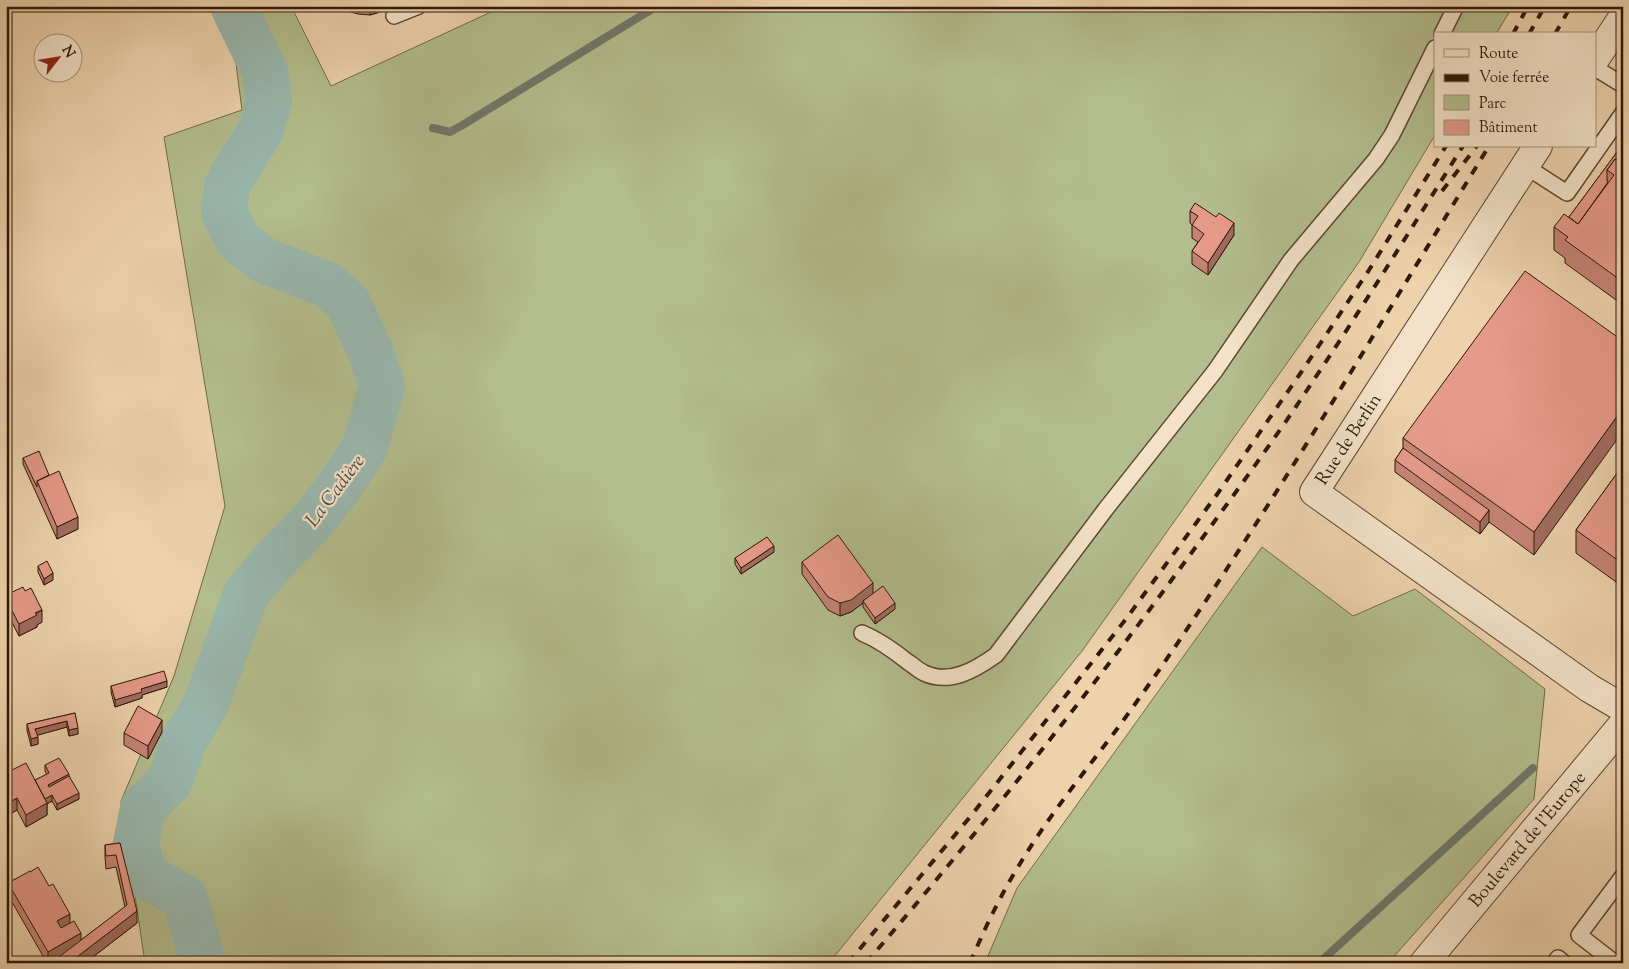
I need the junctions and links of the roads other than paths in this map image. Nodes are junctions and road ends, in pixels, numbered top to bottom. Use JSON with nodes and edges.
{"nodes":[{"id":1,"x":419,"y":6,"type":"edge"},
{"id":2,"x":1456,"y":6,"type":"edge"},
{"id":3,"x":394,"y":16,"type":"dead end"},
{"id":4,"x":1623,"y":17,"type":"edge"},
{"id":5,"x":1443,"y":32,"type":"edge"},
{"id":6,"x":1434,"y":50,"type":"edge"},
{"id":7,"x":1596,"y":58,"type":"edge"},
{"id":8,"x":1596,"y":69,"type":"edge"},
{"id":9,"x":1623,"y":85,"type":"edge"},
{"id":10,"x":1623,"y":113,"type":"edge"},
{"id":11,"x":1532,"y":156,"type":"edge"},
{"id":12,"x":862,"y":633,"type":"dead end"},
{"id":13,"x":1623,"y":708,"type":"edge"},
{"id":14,"x":1623,"y":724,"type":"edge"},
{"id":15,"x":1623,"y":876,"type":"edge"},
{"id":16,"x":1428,"y":960,"type":"edge"},
{"id":17,"x":1554,"y":963,"type":"edge"},
{"id":18,"x":1564,"y":963,"type":"edge"},
{"id":19,"x":1615,"y":963,"type":"edge"}],
"edges":[{"from":1,"to":3,"type":"lane"},
{"from":2,"to":5,"type":"lane"},
{"from":4,"to":7,"type":"street"},
{"from":6,"to":12,"type":"lane"},
{"from":8,"to":9,"type":"lane"},
{"from":10,"to":11,"type":"lane"},
{"from":11,"to":13,"type":"street","name":"Rue de Berlin"},
{"from":14,"to":16,"type":"street","name":"Boulevard de l'Europe"},
{"from":15,"to":19,"type":"lane"},
{"from":17,"to":18,"type":"lane"}]}
